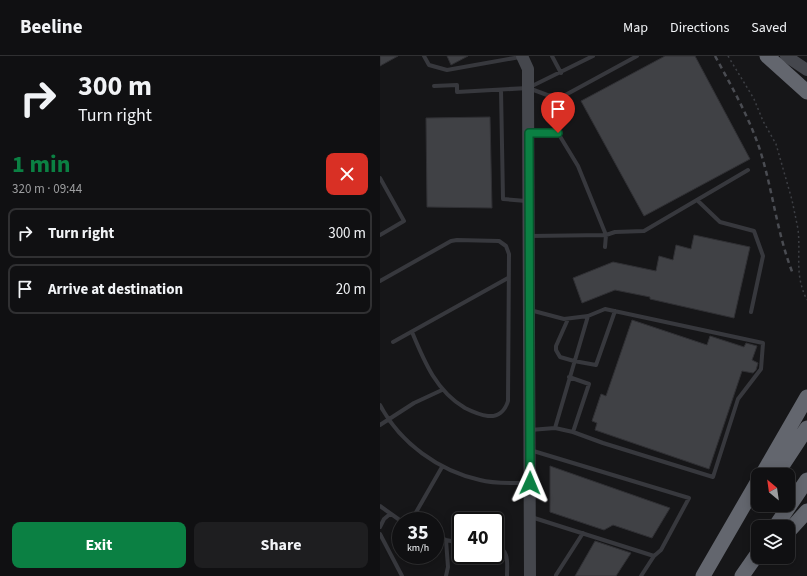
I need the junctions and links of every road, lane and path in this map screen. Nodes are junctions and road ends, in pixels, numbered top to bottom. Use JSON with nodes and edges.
{"nodes":[{"id":1,"x":424,"y":56,"type":"edge"},
{"id":2,"x":523,"y":56,"type":"edge"},
{"id":3,"x":552,"y":56,"type":"edge"},
{"id":4,"x":593,"y":56,"type":"edge"},
{"id":5,"x":637,"y":56,"type":"edge"},
{"id":6,"x":728,"y":56,"type":"edge"},
{"id":7,"x":767,"y":56,"type":"edge"},
{"id":8,"x":786,"y":56,"type":"edge"},
{"id":9,"x":497,"y":58,"type":"edge"},
{"id":10,"x":807,"y":70,"type":"edge"},
{"id":11,"x":561,"y":73,"type":"junction"},
{"id":12,"x":434,"y":86,"type":"dead end"},
{"id":13,"x":528,"y":88,"type":"junction"},
{"id":14,"x":501,"y":90,"type":"junction"},
{"id":15,"x":807,"y":92,"type":"edge"},
{"id":16,"x":550,"y":95,"type":"junction"},
{"id":17,"x":529,"y":133,"type":"junction"},
{"id":18,"x":558,"y":133,"type":"junction"},
{"id":19,"x":748,"y":170,"type":"dead end"},
{"id":20,"x":380,"y":178,"type":"edge"},
{"id":21,"x":697,"y":200,"type":"junction"},
{"id":22,"x":529,"y":201,"type":"junction"},
{"id":23,"x":380,"y":235,"type":"edge"},
{"id":24,"x":606,"y":235,"type":"junction"},
{"id":25,"x":530,"y":236,"type":"junction"},
{"id":26,"x":605,"y":247,"type":"dead end"},
{"id":27,"x":508,"y":278,"type":"junction"},
{"id":28,"x":380,"y":281,"type":"edge"},
{"id":29,"x":807,"y":300,"type":"edge"},
{"id":30,"x":530,"y":310,"type":"junction"},
{"id":31,"x":615,"y":311,"type":"junction"},
{"id":32,"x":751,"y":312,"type":"dead end"},
{"id":33,"x":588,"y":316,"type":"junction"},
{"id":34,"x":568,"y":319,"type":"junction"},
{"id":35,"x":412,"y":332,"type":"junction"},
{"id":36,"x":393,"y":342,"type":"dead end"},
{"id":37,"x":574,"y":361,"type":"junction"},
{"id":38,"x":569,"y":377,"type":"junction"},
{"id":39,"x":442,"y":390,"type":"junction"},
{"id":40,"x":807,"y":397,"type":"edge"},
{"id":41,"x":380,"y":405,"type":"edge"},
{"id":42,"x":389,"y":419,"type":"junction"},
{"id":43,"x":380,"y":425,"type":"edge"},
{"id":44,"x":554,"y":428,"type":"junction"},
{"id":45,"x":807,"y":428,"type":"edge"},
{"id":46,"x":530,"y":430,"type":"junction"},
{"id":47,"x":573,"y":432,"type":"junction"},
{"id":48,"x":530,"y":450,"type":"junction"},
{"id":49,"x":442,"y":467,"type":"junction"},
{"id":50,"x":766,"y":468,"type":"edge"},
{"id":51,"x":781,"y":468,"type":"edge"},
{"id":52,"x":807,"y":480,"type":"edge"},
{"id":53,"x":530,"y":483,"type":"junction"},
{"id":54,"x":751,"y":493,"type":"edge"},
{"id":55,"x":380,"y":506,"type":"edge"},
{"id":56,"x":807,"y":511,"type":"edge"},
{"id":57,"x":416,"y":512,"type":"edge"},
{"id":58,"x":751,"y":512,"type":"edge"},
{"id":59,"x":390,"y":514,"type":"joint"},
{"id":60,"x":530,"y":517,"type":"junction"},
{"id":61,"x":780,"y":520,"type":"edge"},
{"id":62,"x":795,"y":524,"type":"edge"},
{"id":63,"x":380,"y":527,"type":"edge"},
{"id":64,"x":583,"y":533,"type":"junction"},
{"id":65,"x":380,"y":534,"type":"edge"},
{"id":66,"x":446,"y":540,"type":"joint"},
{"id":67,"x":452,"y":541,"type":"edge"},
{"id":68,"x":504,"y":552,"type":"edge"},
{"id":69,"x":654,"y":556,"type":"junction"},
{"id":70,"x":751,"y":564,"type":"edge"},
{"id":71,"x":556,"y":575,"type":"dead end"},
{"id":72,"x":402,"y":576,"type":"edge"},
{"id":73,"x":446,"y":576,"type":"edge"},
{"id":74,"x":507,"y":576,"type":"edge"},
{"id":75,"x":530,"y":576,"type":"edge"},
{"id":76,"x":641,"y":576,"type":"edge"},
{"id":77,"x":703,"y":576,"type":"edge"},
{"id":78,"x":709,"y":576,"type":"edge"},
{"id":79,"x":742,"y":576,"type":"edge"}],
"edges":[{"from":1,"to":9,"type":"lane"},
{"from":2,"to":9,"type":"lane"},
{"from":2,"to":13,"type":"street"},
{"from":3,"to":11,"type":"lane"},
{"from":4,"to":11,"type":"lane"},
{"from":5,"to":16,"type":"lane"},
{"from":6,"to":29,"type":"path"},
{"from":7,"to":15,"type":"highway"},
{"from":8,"to":10,"type":"street"},
{"from":11,"to":13,"type":"lane"},
{"from":12,"to":14,"type":"lane"},
{"from":13,"to":14,"type":"lane"},
{"from":13,"to":16,"type":"lane"},
{"from":13,"to":17,"type":"street"},
{"from":14,"to":22,"type":"lane"},
{"from":16,"to":18,"type":"lane"},
{"from":17,"to":18,"type":"lane"},
{"from":17,"to":22,"type":"street"},
{"from":18,"to":24,"type":"lane"},
{"from":19,"to":21,"type":"lane"},
{"from":20,"to":23,"type":"lane"},
{"from":21,"to":24,"type":"lane"},
{"from":21,"to":32,"type":"lane"},
{"from":22,"to":25,"type":"street"},
{"from":24,"to":25,"type":"lane"},
{"from":24,"to":26,"type":"lane"},
{"from":25,"to":30,"type":"street"},
{"from":27,"to":28,"type":"lane"},
{"from":27,"to":35,"type":"lane"},
{"from":27,"to":39,"type":"lane"},
{"from":30,"to":34,"type":"lane"},
{"from":30,"to":46,"type":"street"},
{"from":31,"to":33,"type":"lane"},
{"from":31,"to":37,"type":"lane"},
{"from":31,"to":47,"type":"lane"},
{"from":33,"to":34,"type":"lane"},
{"from":33,"to":37,"type":"lane"},
{"from":34,"to":37,"type":"lane"},
{"from":35,"to":36,"type":"lane"},
{"from":35,"to":39,"type":"lane"},
{"from":37,"to":38,"type":"lane"},
{"from":38,"to":44,"type":"lane"},
{"from":38,"to":47,"type":"lane"},
{"from":39,"to":42,"type":"lane"},
{"from":40,"to":50,"type":"highway"},
{"from":41,"to":42,"type":"lane"},
{"from":42,"to":43,"type":"lane"},
{"from":42,"to":49,"type":"lane"},
{"from":44,"to":46,"type":"lane"},
{"from":44,"to":47,"type":"lane"},
{"from":45,"to":51,"type":"highway"},
{"from":46,"to":48,"type":"street"},
{"from":48,"to":53,"type":"street"},
{"from":48,"to":69,"type":"lane"},
{"from":49,"to":53,"type":"lane"},
{"from":49,"to":57,"type":"lane"},
{"from":52,"to":61,"type":"highway"},
{"from":53,"to":60,"type":"street"},
{"from":54,"to":77,"type":"highway"},
{"from":55,"to":59,"type":"lane"},
{"from":56,"to":62,"type":"highway"},
{"from":58,"to":78,"type":"highway"},
{"from":59,"to":63,"type":"lane"},
{"from":60,"to":64,"type":"lane"},
{"from":60,"to":75,"type":"street"},
{"from":64,"to":69,"type":"lane"},
{"from":64,"to":71,"type":"lane"},
{"from":65,"to":72,"type":"lane"},
{"from":66,"to":67,"type":"lane"},
{"from":66,"to":73,"type":"lane"},
{"from":68,"to":74,"type":"lane"},
{"from":69,"to":76,"type":"lane"},
{"from":70,"to":79,"type":"highway"}]}
